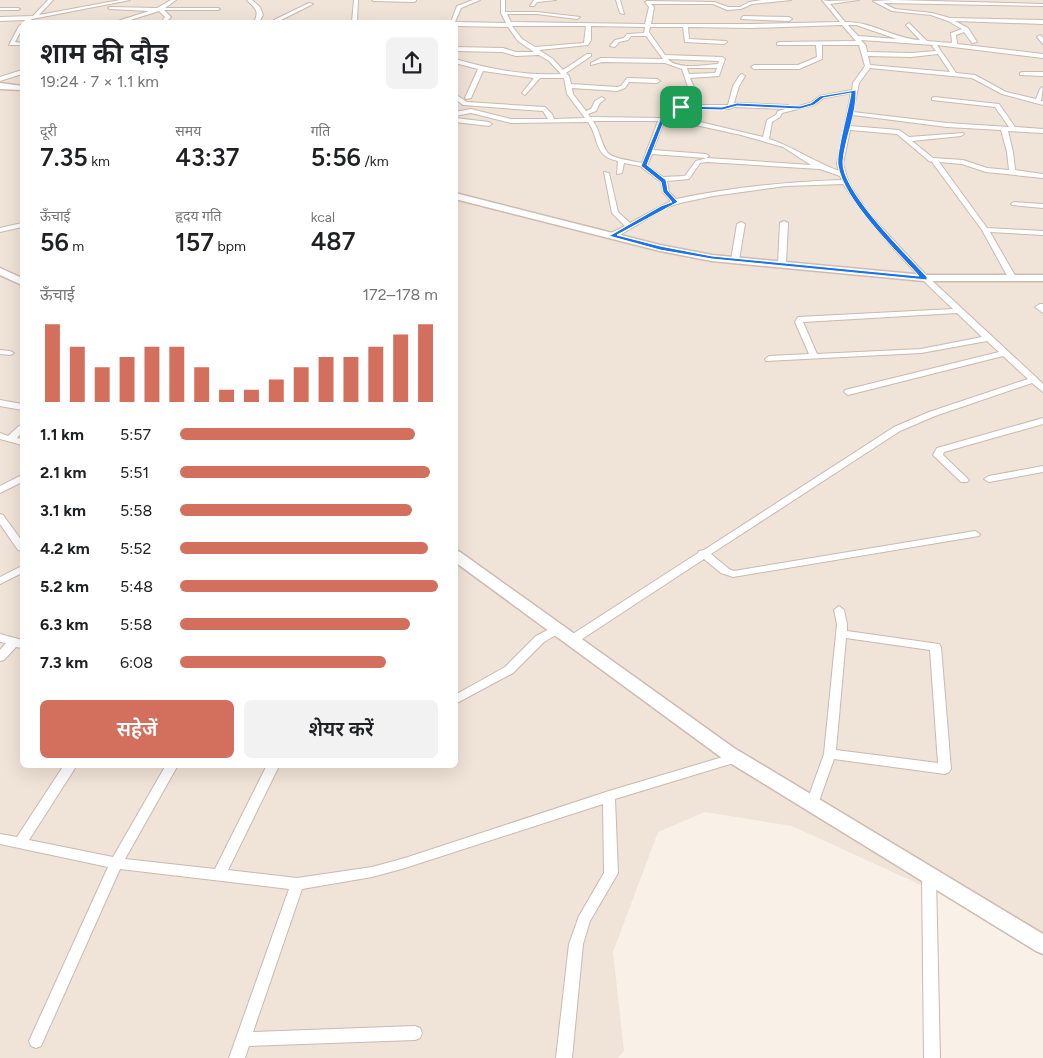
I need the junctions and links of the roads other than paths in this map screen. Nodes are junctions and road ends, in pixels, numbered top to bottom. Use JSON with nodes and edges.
{"nodes":[{"id":1,"x":51,"y":0,"type":"edge"},
{"id":2,"x":128,"y":0,"type":"edge"},
{"id":3,"x":174,"y":0,"type":"edge"},
{"id":4,"x":249,"y":0,"type":"edge"},
{"id":5,"x":356,"y":0,"type":"edge"},
{"id":6,"x":374,"y":0,"type":"edge"},
{"id":7,"x":478,"y":0,"type":"edge"},
{"id":8,"x":504,"y":0,"type":"edge"},
{"id":9,"x":554,"y":0,"type":"edge"},
{"id":10,"x":618,"y":0,"type":"edge"},
{"id":11,"x":781,"y":0,"type":"edge"},
{"id":12,"x":789,"y":0,"type":"edge"},
{"id":13,"x":857,"y":0,"type":"edge"},
{"id":14,"x":874,"y":0,"type":"edge"},
{"id":15,"x":646,"y":1,"type":"edge"},
{"id":16,"x":684,"y":1,"type":"edge"},
{"id":17,"x":825,"y":1,"type":"edge"},
{"id":18,"x":414,"y":2,"type":"dead end"},
{"id":19,"x":311,"y":4,"type":"dead end"},
{"id":20,"x":990,"y":4,"type":"junction"},
{"id":21,"x":532,"y":5,"type":"dead end"},
{"id":22,"x":1043,"y":5,"type":"edge"},
{"id":23,"x":94,"y":6,"type":"junction"},
{"id":24,"x":784,"y":7,"type":"dead end"},
{"id":25,"x":736,"y":8,"type":"junction"},
{"id":26,"x":0,"y":9,"type":"edge"},
{"id":27,"x":18,"y":9,"type":"dead end"},
{"id":28,"x":159,"y":10,"type":"junction"},
{"id":29,"x":218,"y":10,"type":"dead end"},
{"id":30,"x":503,"y":13,"type":"junction"},
{"id":31,"x":622,"y":13,"type":"dead end"},
{"id":32,"x":260,"y":15,"type":"junction"},
{"id":33,"x":577,"y":17,"type":"dead end"},
{"id":34,"x":743,"y":18,"type":"junction"},
{"id":35,"x":0,"y":19,"type":"edge"},
{"id":36,"x":30,"y":19,"type":"edge"},
{"id":37,"x":789,"y":19,"type":"dead end"},
{"id":38,"x":948,"y":19,"type":"junction"},
{"id":39,"x":126,"y":20,"type":"edge"},
{"id":40,"x":166,"y":20,"type":"edge"},
{"id":41,"x":258,"y":20,"type":"edge"},
{"id":42,"x":277,"y":20,"type":"joint"},
{"id":43,"x":355,"y":20,"type":"edge"},
{"id":44,"x":455,"y":20,"type":"edge"},
{"id":45,"x":998,"y":20,"type":"junction"},
{"id":46,"x":1043,"y":22,"type":"edge"},
{"id":47,"x":458,"y":23,"type":"edge"},
{"id":48,"x":508,"y":24,"type":"junction"},
{"id":49,"x":844,"y":24,"type":"junction"},
{"id":50,"x":590,"y":25,"type":"junction"},
{"id":51,"x":647,"y":25,"type":"junction"},
{"id":52,"x":909,"y":25,"type":"dead end"},
{"id":53,"x":685,"y":26,"type":"junction"},
{"id":54,"x":748,"y":26,"type":"junction"},
{"id":55,"x":20,"y":29,"type":"edge"},
{"id":56,"x":966,"y":30,"type":"junction"},
{"id":57,"x":647,"y":34,"type":"junction"},
{"id":58,"x":859,"y":40,"type":"junction"},
{"id":59,"x":906,"y":40,"type":"junction"},
{"id":60,"x":724,"y":42,"type":"dead end"},
{"id":61,"x":925,"y":42,"type":"junction"},
{"id":62,"x":974,"y":42,"type":"dead end"},
{"id":63,"x":933,"y":43,"type":"junction"},
{"id":64,"x":20,"y":44,"type":"edge"},
{"id":65,"x":779,"y":44,"type":"dead end"},
{"id":66,"x":819,"y":44,"type":"junction"},
{"id":67,"x":952,"y":45,"type":"junction"},
{"id":68,"x":613,"y":46,"type":"dead end"},
{"id":69,"x":458,"y":49,"type":"edge"},
{"id":70,"x":535,"y":49,"type":"junction"},
{"id":71,"x":939,"y":52,"type":"junction"},
{"id":72,"x":541,"y":53,"type":"junction"},
{"id":73,"x":866,"y":54,"type":"junction"},
{"id":74,"x":589,"y":56,"type":"dead end"},
{"id":75,"x":1043,"y":56,"type":"edge"},
{"id":76,"x":665,"y":59,"type":"junction"},
{"id":77,"x":458,"y":62,"type":"edge"},
{"id":78,"x":592,"y":64,"type":"dead end"},
{"id":79,"x":720,"y":66,"type":"junction"},
{"id":80,"x":868,"y":66,"type":"junction"},
{"id":81,"x":681,"y":67,"type":"junction"},
{"id":82,"x":754,"y":67,"type":"dead end"},
{"id":83,"x":481,"y":70,"type":"junction"},
{"id":84,"x":20,"y":73,"type":"edge"},
{"id":85,"x":564,"y":74,"type":"junction"},
{"id":86,"x":954,"y":74,"type":"junction"},
{"id":87,"x":1022,"y":74,"type":"dead end"},
{"id":88,"x":1043,"y":74,"type":"edge"},
{"id":89,"x":686,"y":76,"type":"junction"},
{"id":90,"x":742,"y":76,"type":"dead end"},
{"id":91,"x":538,"y":77,"type":"junction"},
{"id":92,"x":0,"y":79,"type":"edge"},
{"id":93,"x":657,"y":81,"type":"dead end"},
{"id":94,"x":0,"y":86,"type":"edge"},
{"id":95,"x":568,"y":86,"type":"junction"},
{"id":96,"x":20,"y":88,"type":"edge"},
{"id":97,"x":1043,"y":89,"type":"edge"},
{"id":98,"x":854,"y":91,"type":"junction"},
{"id":99,"x":525,"y":93,"type":"dead end"},
{"id":100,"x":458,"y":98,"type":"edge"},
{"id":101,"x":468,"y":98,"type":"dead end"},
{"id":102,"x":602,"y":99,"type":"dead end"},
{"id":103,"x":934,"y":99,"type":"dead end"},
{"id":104,"x":1040,"y":103,"type":"edge"},
{"id":105,"x":732,"y":105,"type":"junction"},
{"id":106,"x":681,"y":107,"type":"junction"},
{"id":107,"x":800,"y":108,"type":"junction"},
{"id":108,"x":458,"y":113,"type":"edge"},
{"id":109,"x":584,"y":113,"type":"junction"},
{"id":110,"x":850,"y":113,"type":"junction"},
{"id":111,"x":458,"y":120,"type":"edge"},
{"id":112,"x":590,"y":120,"type":"junction"},
{"id":113,"x":664,"y":120,"type":"junction"},
{"id":114,"x":551,"y":121,"type":"junction"},
{"id":115,"x":489,"y":124,"type":"dead end"},
{"id":116,"x":847,"y":128,"type":"junction"},
{"id":117,"x":1004,"y":128,"type":"junction"},
{"id":118,"x":1013,"y":129,"type":"junction"},
{"id":119,"x":1043,"y":131,"type":"edge"},
{"id":120,"x":961,"y":134,"type":"dead end"},
{"id":121,"x":766,"y":139,"type":"junction"},
{"id":122,"x":908,"y":139,"type":"junction"},
{"id":123,"x":650,"y":152,"type":"junction"},
{"id":124,"x":706,"y":156,"type":"dead end"},
{"id":125,"x":621,"y":160,"type":"junction"},
{"id":126,"x":934,"y":160,"type":"junction"},
{"id":127,"x":644,"y":166,"type":"junction"},
{"id":128,"x":822,"y":167,"type":"junction"},
{"id":129,"x":1012,"y":172,"type":"junction"},
{"id":130,"x":606,"y":173,"type":"dead end"},
{"id":131,"x":619,"y":173,"type":"dead end"},
{"id":132,"x":1043,"y":176,"type":"edge"},
{"id":133,"x":845,"y":178,"type":"junction"},
{"id":134,"x":662,"y":179,"type":"junction"},
{"id":135,"x":458,"y":197,"type":"edge"},
{"id":136,"x":675,"y":202,"type":"junction"},
{"id":137,"x":1014,"y":204,"type":"dead end"},
{"id":138,"x":1043,"y":206,"type":"edge"},
{"id":139,"x":741,"y":224,"type":"dead end"},
{"id":140,"x":784,"y":224,"type":"dead end"},
{"id":141,"x":20,"y":225,"type":"edge"},
{"id":142,"x":629,"y":226,"type":"junction"},
{"id":143,"x":0,"y":230,"type":"edge"},
{"id":144,"x":985,"y":230,"type":"junction"},
{"id":145,"x":1043,"y":233,"type":"edge"},
{"id":146,"x":612,"y":236,"type":"junction"},
{"id":147,"x":735,"y":260,"type":"junction"},
{"id":148,"x":782,"y":264,"type":"junction"},
{"id":149,"x":0,"y":270,"type":"edge"},
{"id":150,"x":924,"y":278,"type":"junction"},
{"id":151,"x":1043,"y":278,"type":"edge"},
{"id":152,"x":1012,"y":279,"type":"junction"},
{"id":153,"x":20,"y":281,"type":"edge"},
{"id":154,"x":1043,"y":306,"type":"edge"},
{"id":155,"x":959,"y":311,"type":"junction"},
{"id":156,"x":1043,"y":311,"type":"edge"},
{"id":157,"x":989,"y":338,"type":"junction"},
{"id":158,"x":0,"y":352,"type":"edge"},
{"id":159,"x":10,"y":353,"type":"dead end"},
{"id":160,"x":1005,"y":353,"type":"junction"},
{"id":161,"x":813,"y":355,"type":"junction"},
{"id":162,"x":770,"y":359,"type":"dead end"},
{"id":163,"x":1034,"y":380,"type":"junction"},
{"id":164,"x":1043,"y":389,"type":"edge"},
{"id":165,"x":848,"y":392,"type":"dead end"},
{"id":166,"x":0,"y":403,"type":"edge"},
{"id":167,"x":20,"y":407,"type":"edge"},
{"id":168,"x":1043,"y":421,"type":"edge"},
{"id":169,"x":20,"y":430,"type":"edge"},
{"id":170,"x":0,"y":436,"type":"edge"},
{"id":171,"x":10,"y":439,"type":"junction"},
{"id":172,"x":20,"y":442,"type":"edge"},
{"id":173,"x":1043,"y":469,"type":"edge"},
{"id":174,"x":20,"y":479,"type":"edge"},
{"id":175,"x":990,"y":479,"type":"dead end"},
{"id":176,"x":964,"y":480,"type":"dead end"},
{"id":177,"x":0,"y":490,"type":"edge"},
{"id":178,"x":0,"y":517,"type":"edge"},
{"id":179,"x":975,"y":534,"type":"dead end"},
{"id":180,"x":20,"y":545,"type":"edge"},
{"id":181,"x":704,"y":553,"type":"junction"},
{"id":182,"x":458,"y":557,"type":"edge"},
{"id":183,"x":20,"y":570,"type":"edge"},
{"id":184,"x":0,"y":581,"type":"edge"},
{"id":185,"x":839,"y":610,"type":"dead end"},
{"id":186,"x":564,"y":634,"type":"junction"},
{"id":187,"x":841,"y":634,"type":"junction"},
{"id":188,"x":0,"y":638,"type":"edge"},
{"id":189,"x":17,"y":643,"type":"edge"},
{"id":190,"x":0,"y":657,"type":"edge"},
{"id":191,"x":458,"y":698,"type":"edge"},
{"id":192,"x":830,"y":754,"type":"junction"},
{"id":193,"x":736,"y":758,"type":"junction"},
{"id":194,"x":69,"y":768,"type":"edge"},
{"id":195,"x":170,"y":768,"type":"edge"},
{"id":196,"x":272,"y":768,"type":"dead end"},
{"id":197,"x":609,"y":796,"type":"junction"},
{"id":198,"x":812,"y":804,"type":"junction"},
{"id":199,"x":0,"y":839,"type":"edge"},
{"id":200,"x":20,"y":843,"type":"junction"},
{"id":201,"x":116,"y":864,"type":"junction"},
{"id":202,"x":219,"y":875,"type":"junction"},
{"id":203,"x":929,"y":877,"type":"junction"},
{"id":204,"x":297,"y":884,"type":"junction"},
{"id":205,"x":1043,"y":945,"type":"edge"},
{"id":206,"x":415,"y":1033,"type":"dead end"},
{"id":207,"x":244,"y":1039,"type":"junction"},
{"id":208,"x":36,"y":1041,"type":"dead end"},
{"id":209,"x":237,"y":1058,"type":"edge"},
{"id":210,"x":564,"y":1058,"type":"edge"},
{"id":211,"x":932,"y":1058,"type":"edge"}],
"edges":[{"from":1,"to":36,"type":"street"},
{"from":2,"to":23,"type":"street"},
{"from":3,"to":28,"type":"street"},
{"from":4,"to":32,"type":"street"},
{"from":5,"to":43,"type":"street"},
{"from":6,"to":18,"type":"street"},
{"from":7,"to":44,"type":"street"},
{"from":8,"to":30,"type":"street"},
{"from":9,"to":21,"type":"street"},
{"from":10,"to":31,"type":"street"},
{"from":11,"to":12,"type":"street"},
{"from":11,"to":24,"type":"street"},
{"from":11,"to":25,"type":"street"},
{"from":13,"to":17,"type":"street"},
{"from":14,"to":20,"type":"street"},
{"from":14,"to":38,"type":"street"},
{"from":15,"to":16,"type":"street"},
{"from":15,"to":51,"type":"street"},
{"from":16,"to":25,"type":"street"},
{"from":17,"to":49,"type":"street"},
{"from":19,"to":42,"type":"street"},
{"from":20,"to":22,"type":"street"},
{"from":20,"to":45,"type":"street"},
{"from":23,"to":28,"type":"street"},
{"from":23,"to":36,"type":"street"},
{"from":25,"to":34,"type":"street"},
{"from":26,"to":27,"type":"street"},
{"from":28,"to":29,"type":"street"},
{"from":28,"to":39,"type":"street"},
{"from":28,"to":40,"type":"street"},
{"from":30,"to":33,"type":"street"},
{"from":30,"to":48,"type":"street"},
{"from":32,"to":41,"type":"street"},
{"from":32,"to":42,"type":"street"},
{"from":34,"to":37,"type":"street"},
{"from":34,"to":54,"type":"street"},
{"from":35,"to":36,"type":"street"},
{"from":38,"to":45,"type":"street"},
{"from":38,"to":56,"type":"street"},
{"from":45,"to":46,"type":"street"},
{"from":47,"to":48,"type":"street"},
{"from":48,"to":50,"type":"street"},
{"from":48,"to":70,"type":"street"},
{"from":49,"to":54,"type":"street"},
{"from":49,"to":58,"type":"street"},
{"from":49,"to":59,"type":"street"},
{"from":50,"to":51,"type":"street"},
{"from":50,"to":70,"type":"street"},
{"from":51,"to":53,"type":"street"},
{"from":51,"to":57,"type":"street"},
{"from":52,"to":61,"type":"street"},
{"from":53,"to":54,"type":"street"},
{"from":53,"to":60,"type":"street"},
{"from":55,"to":64,"type":"street"},
{"from":56,"to":62,"type":"street"},
{"from":56,"to":67,"type":"street"},
{"from":57,"to":68,"type":"street"},
{"from":57,"to":76,"type":"street"},
{"from":58,"to":59,"type":"street"},
{"from":58,"to":66,"type":"street"},
{"from":58,"to":73,"type":"street"},
{"from":59,"to":61,"type":"street"},
{"from":61,"to":63,"type":"street"},
{"from":63,"to":67,"type":"street"},
{"from":63,"to":71,"type":"street"},
{"from":65,"to":66,"type":"street"},
{"from":66,"to":82,"type":"street"},
{"from":67,"to":75,"type":"street"},
{"from":69,"to":72,"type":"street"},
{"from":70,"to":72,"type":"street"},
{"from":71,"to":73,"type":"street"},
{"from":71,"to":86,"type":"street"},
{"from":72,"to":85,"type":"street"},
{"from":73,"to":80,"type":"street"},
{"from":74,"to":85,"type":"street"},
{"from":76,"to":78,"type":"street"},
{"from":76,"to":79,"type":"street"},
{"from":76,"to":81,"type":"street"},
{"from":77,"to":83,"type":"street"},
{"from":79,"to":81,"type":"street"},
{"from":79,"to":89,"type":"street"},
{"from":80,"to":86,"type":"street"},
{"from":80,"to":98,"type":"street"},
{"from":81,"to":89,"type":"street"},
{"from":83,"to":91,"type":"street"},
{"from":83,"to":101,"type":"street"},
{"from":84,"to":92,"type":"street"},
{"from":85,"to":91,"type":"street"},
{"from":85,"to":95,"type":"street"},
{"from":86,"to":104,"type":"street"},
{"from":87,"to":88,"type":"street"},
{"from":89,"to":106,"type":"street"},
{"from":90,"to":105,"type":"street"},
{"from":91,"to":99,"type":"street"},
{"from":93,"to":95,"type":"street"},
{"from":94,"to":96,"type":"main road"},
{"from":95,"to":109,"type":"street"},
{"from":97,"to":104,"type":"street"},
{"from":98,"to":107,"type":"street"},
{"from":98,"to":110,"type":"street"},
{"from":100,"to":114,"type":"street"},
{"from":102,"to":109,"type":"street"},
{"from":103,"to":118,"type":"street"},
{"from":105,"to":106,"type":"street"},
{"from":105,"to":107,"type":"street"},
{"from":106,"to":113,"type":"street"},
{"from":107,"to":121,"type":"street"},
{"from":108,"to":114,"type":"street"},
{"from":109,"to":112,"type":"street"},
{"from":110,"to":116,"type":"street"},
{"from":110,"to":117,"type":"street"},
{"from":111,"to":115,"type":"street"},
{"from":112,"to":113,"type":"street"},
{"from":112,"to":114,"type":"street"},
{"from":112,"to":125,"type":"street"},
{"from":113,"to":121,"type":"street"},
{"from":113,"to":123,"type":"street"},
{"from":116,"to":122,"type":"street"},
{"from":116,"to":133,"type":"street"},
{"from":117,"to":118,"type":"street"},
{"from":117,"to":129,"type":"street"},
{"from":118,"to":119,"type":"street"},
{"from":120,"to":122,"type":"street"},
{"from":121,"to":128,"type":"street"},
{"from":122,"to":126,"type":"street"},
{"from":123,"to":124,"type":"street"},
{"from":123,"to":127,"type":"street"},
{"from":125,"to":127,"type":"street"},
{"from":125,"to":131,"type":"street"},
{"from":126,"to":129,"type":"street"},
{"from":126,"to":144,"type":"street"},
{"from":127,"to":134,"type":"street"},
{"from":128,"to":133,"type":"street"},
{"from":128,"to":134,"type":"street"},
{"from":129,"to":132,"type":"street"},
{"from":130,"to":142,"type":"street"},
{"from":133,"to":136,"type":"street"},
{"from":133,"to":150,"type":"street"},
{"from":134,"to":136,"type":"street"},
{"from":135,"to":146,"type":"main road"},
{"from":136,"to":142,"type":"street"},
{"from":137,"to":138,"type":"street"},
{"from":139,"to":147,"type":"street"},
{"from":140,"to":148,"type":"street"},
{"from":141,"to":143,"type":"street"},
{"from":142,"to":146,"type":"street"},
{"from":144,"to":145,"type":"street"},
{"from":144,"to":152,"type":"street"},
{"from":146,"to":147,"type":"main road"},
{"from":147,"to":148,"type":"main road"},
{"from":148,"to":150,"type":"main road"},
{"from":149,"to":153,"type":"main road"},
{"from":150,"to":152,"type":"main road"},
{"from":150,"to":155,"type":"street"},
{"from":151,"to":152,"type":"main road"},
{"from":154,"to":156,"type":"street"},
{"from":155,"to":157,"type":"street"},
{"from":155,"to":161,"type":"street"},
{"from":157,"to":160,"type":"street"},
{"from":157,"to":161,"type":"street"},
{"from":158,"to":159,"type":"street"},
{"from":160,"to":163,"type":"street"},
{"from":160,"to":165,"type":"street"},
{"from":161,"to":162,"type":"street"},
{"from":163,"to":164,"type":"street"},
{"from":163,"to":181,"type":"street"},
{"from":166,"to":167,"type":"street"},
{"from":168,"to":176,"type":"street"},
{"from":169,"to":171,"type":"street"},
{"from":170,"to":171,"type":"street"},
{"from":171,"to":172,"type":"street"},
{"from":173,"to":175,"type":"street"},
{"from":174,"to":177,"type":"street"},
{"from":178,"to":180,"type":"street"},
{"from":179,"to":181,"type":"street"},
{"from":181,"to":186,"type":"street"},
{"from":182,"to":186,"type":"main road"},
{"from":183,"to":184,"type":"street"},
{"from":185,"to":187,"type":"street"},
{"from":186,"to":191,"type":"street"},
{"from":186,"to":193,"type":"main road"},
{"from":187,"to":192,"type":"street"},
{"from":187,"to":192,"type":"street"},
{"from":188,"to":189,"type":"street"},
{"from":189,"to":190,"type":"street"},
{"from":192,"to":198,"type":"street"},
{"from":193,"to":197,"type":"street"},
{"from":193,"to":198,"type":"main road"},
{"from":194,"to":200,"type":"street"},
{"from":195,"to":201,"type":"street"},
{"from":196,"to":202,"type":"street"},
{"from":197,"to":204,"type":"street"},
{"from":197,"to":210,"type":"street"},
{"from":198,"to":203,"type":"main road"},
{"from":199,"to":200,"type":"street"},
{"from":200,"to":201,"type":"street"},
{"from":201,"to":202,"type":"street"},
{"from":201,"to":208,"type":"street"},
{"from":202,"to":204,"type":"street"},
{"from":203,"to":205,"type":"main road"},
{"from":203,"to":211,"type":"street"},
{"from":204,"to":207,"type":"street"},
{"from":206,"to":207,"type":"street"},
{"from":207,"to":209,"type":"street"}]}
